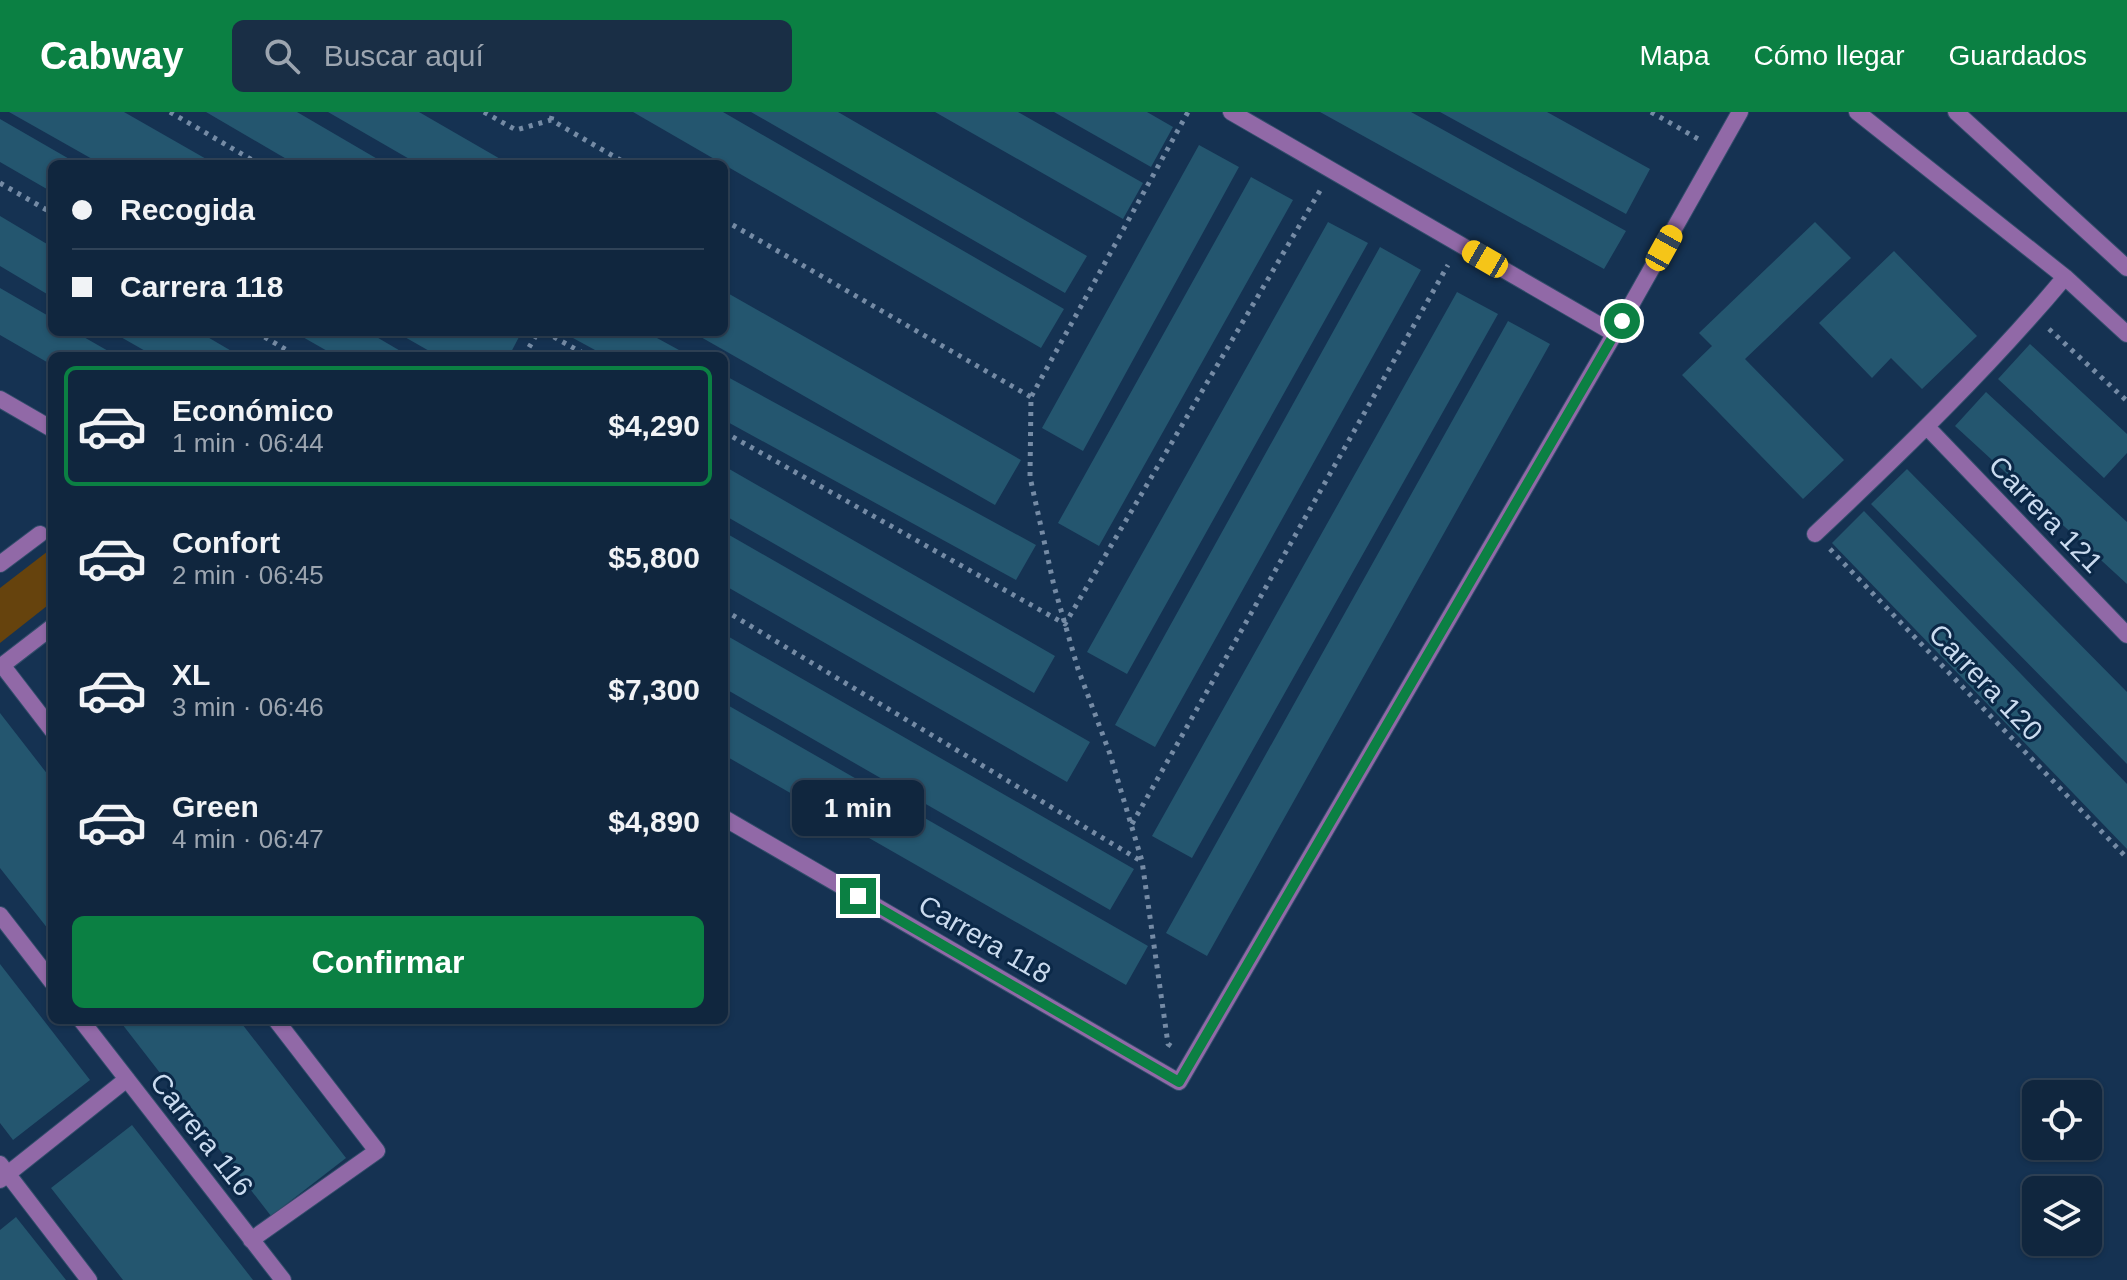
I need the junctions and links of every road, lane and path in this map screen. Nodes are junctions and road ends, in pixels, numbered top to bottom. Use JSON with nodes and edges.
{"nodes":[{"id":1,"x":170,"y":112,"type":"edge"},
{"id":2,"x":484,"y":112,"type":"edge"},
{"id":3,"x":553,"y":112,"type":"edge"},
{"id":4,"x":1188,"y":112,"type":"edge"},
{"id":5,"x":1231,"y":112,"type":"edge"},
{"id":6,"x":1651,"y":112,"type":"edge"},
{"id":7,"x":1740,"y":112,"type":"edge"},
{"id":8,"x":1857,"y":112,"type":"edge"},
{"id":9,"x":1956,"y":112,"type":"edge"},
{"id":10,"x":551,"y":120,"type":"junction"},
{"id":11,"x":1719,"y":150,"type":"junction"},
{"id":12,"x":252,"y":160,"type":"edge"},
{"id":13,"x":620,"y":160,"type":"edge"},
{"id":14,"x":1332,"y":170,"type":"junction"},
{"id":15,"x":0,"y":183,"type":"edge"},
{"id":16,"x":48,"y":211,"type":"edge"},
{"id":17,"x":728,"y":222,"type":"edge"},
{"id":18,"x":1460,"y":244,"type":"junction"},
{"id":19,"x":2127,"y":268,"type":"edge"},
{"id":20,"x":2065,"y":277,"type":"junction"},
{"id":21,"x":2033,"y":315,"type":"junction"},
{"id":22,"x":1615,"y":334,"type":"junction"},
{"id":23,"x":2127,"y":334,"type":"edge"},
{"id":24,"x":263,"y":336,"type":"edge"},
{"id":25,"x":552,"y":336,"type":"edge"},
{"id":26,"x":290,"y":352,"type":"edge"},
{"id":27,"x":581,"y":352,"type":"edge"},
{"id":28,"x":1031,"y":397,"type":"junction"},
{"id":29,"x":0,"y":399,"type":"edge"},
{"id":30,"x":2127,"y":401,"type":"edge"},
{"id":31,"x":48,"y":427,"type":"edge"},
{"id":32,"x":1928,"y":428,"type":"junction"},
{"id":33,"x":728,"y":434,"type":"edge"},
{"id":34,"x":40,"y":534,"type":"dead end"},
{"id":35,"x":1815,"y":534,"type":"joint"},
{"id":36,"x":0,"y":564,"type":"edge"},
{"id":37,"x":728,"y":612,"type":"edge"},
{"id":38,"x":1065,"y":624,"type":"junction"},
{"id":39,"x":48,"y":630,"type":"edge"},
{"id":40,"x":2127,"y":635,"type":"edge"},
{"id":41,"x":1,"y":666,"type":"edge"},
{"id":42,"x":48,"y":725,"type":"edge"},
{"id":43,"x":728,"y":820,"type":"edge"},
{"id":44,"x":1132,"y":825,"type":"junction"},
{"id":45,"x":2127,"y":858,"type":"edge"},
{"id":46,"x":1142,"y":861,"type":"junction"},
{"id":47,"x":0,"y":915,"type":"edge"},
{"id":48,"x":48,"y":977,"type":"edge"},
{"id":49,"x":84,"y":1024,"type":"edge"},
{"id":50,"x":279,"y":1024,"type":"edge"},
{"id":51,"x":1192,"y":1060,"type":"junction"},
{"id":52,"x":127,"y":1079,"type":"junction"},
{"id":53,"x":2,"y":1173,"type":"edge"},
{"id":54,"x":251,"y":1240,"type":"junction"},
{"id":55,"x":89,"y":1280,"type":"edge"},
{"id":56,"x":283,"y":1280,"type":"edge"}],
"edges":[{"from":1,"to":12,"type":"path"},
{"from":2,"to":10,"type":"path"},
{"from":3,"to":10,"type":"path"},
{"from":4,"to":28,"type":"path"},
{"from":5,"to":14,"type":"street"},
{"from":6,"to":11,"type":"path"},
{"from":7,"to":11,"type":"street"},
{"from":8,"to":20,"type":"street"},
{"from":9,"to":19,"type":"street"},
{"from":10,"to":13,"type":"path"},
{"from":11,"to":22,"type":"street"},
{"from":14,"to":18,"type":"street"},
{"from":14,"to":38,"type":"path"},
{"from":15,"to":16,"type":"path"},
{"from":17,"to":28,"type":"path"},
{"from":18,"to":22,"type":"street"},
{"from":18,"to":44,"type":"path"},
{"from":20,"to":21,"type":"street"},
{"from":20,"to":23,"type":"street"},
{"from":21,"to":30,"type":"path"},
{"from":21,"to":32,"type":"street"},
{"from":22,"to":51,"type":"street"},
{"from":24,"to":26,"type":"path"},
{"from":25,"to":27,"type":"path"},
{"from":28,"to":38,"type":"path"},
{"from":29,"to":31,"type":"street"},
{"from":32,"to":35,"type":"street"},
{"from":32,"to":40,"type":"street","name":"Carrera 121"},
{"from":33,"to":38,"type":"path"},
{"from":34,"to":36,"type":"street"},
{"from":35,"to":45,"type":"path","name":"Carrera 120"},
{"from":37,"to":46,"type":"path"},
{"from":38,"to":44,"type":"path"},
{"from":39,"to":41,"type":"street"},
{"from":41,"to":42,"type":"street"},
{"from":43,"to":51,"type":"street","name":"Carrera 118"},
{"from":44,"to":46,"type":"path"},
{"from":46,"to":51,"type":"path"},
{"from":47,"to":48,"type":"street"},
{"from":49,"to":52,"type":"street","name":"Carrera 116"},
{"from":50,"to":54,"type":"street"},
{"from":52,"to":53,"type":"street"},
{"from":52,"to":54,"type":"street","name":"Carrera 116"},
{"from":53,"to":55,"type":"street"},
{"from":54,"to":56,"type":"street","name":"Carrera 116"}]}
